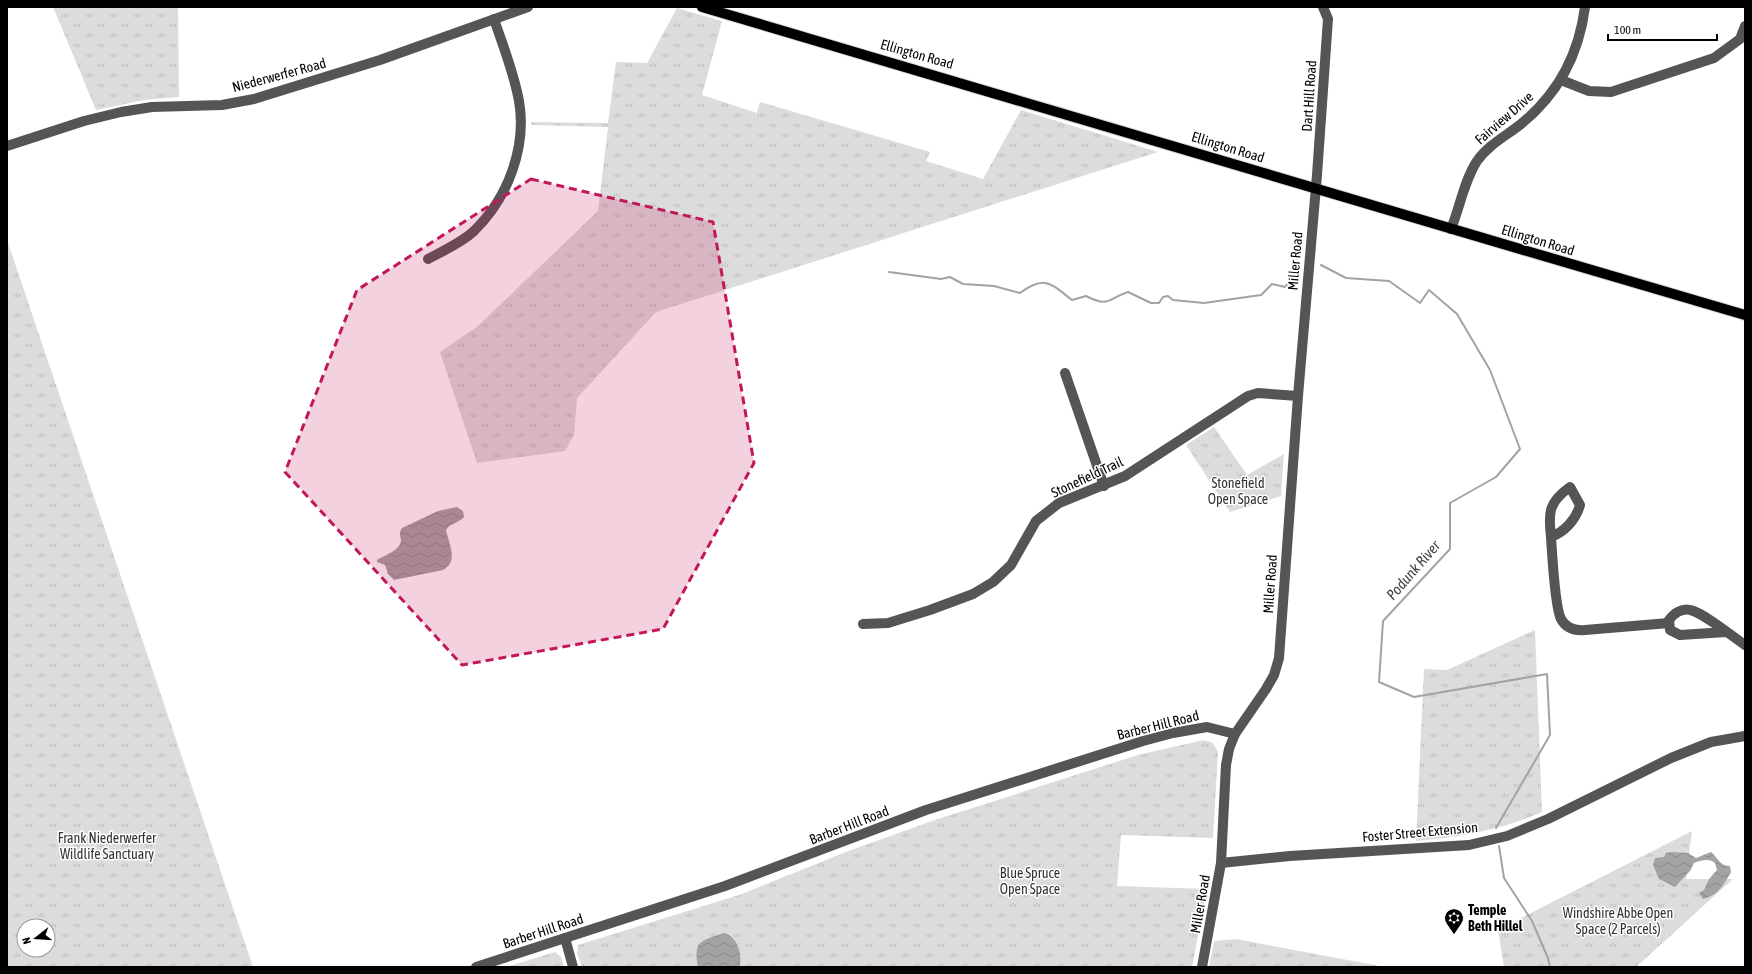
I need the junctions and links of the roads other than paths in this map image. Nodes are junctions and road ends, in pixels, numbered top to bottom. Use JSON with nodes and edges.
{"nodes":[{"id":1,"x":528,"y":7,"type":"edge"},
{"id":2,"x":702,"y":7,"type":"edge"},
{"id":3,"x":1323,"y":7,"type":"edge"},
{"id":4,"x":1585,"y":7,"type":"edge"},
{"id":5,"x":494,"y":19,"type":"junction"},
{"id":6,"x":1745,"y":26,"type":"edge"},
{"id":7,"x":1561,"y":80,"type":"junction"},
{"id":8,"x":7,"y":146,"type":"edge"},
{"id":9,"x":1316,"y":188,"type":"junction"},
{"id":10,"x":1451,"y":229,"type":"junction"},
{"id":11,"x":428,"y":259,"type":"dead end"},
{"id":12,"x":1745,"y":315,"type":"edge"},
{"id":13,"x":1065,"y":373,"type":"dead end"},
{"id":14,"x":1298,"y":396,"type":"junction"},
{"id":15,"x":1104,"y":486,"type":"junction"},
{"id":16,"x":1551,"y":536,"type":"dead end"},
{"id":17,"x":1669,"y":623,"type":"junction"},
{"id":18,"x":863,"y":624,"type":"dead end"},
{"id":19,"x":1726,"y":632,"type":"junction"},
{"id":20,"x":1745,"y":645,"type":"edge"},
{"id":21,"x":1235,"y":734,"type":"junction"},
{"id":22,"x":1745,"y":736,"type":"edge"},
{"id":23,"x":1221,"y":863,"type":"junction"},
{"id":24,"x":565,"y":938,"type":"junction"},
{"id":25,"x":476,"y":967,"type":"edge"},
{"id":26,"x":573,"y":967,"type":"edge"},
{"id":27,"x":1202,"y":967,"type":"edge"}],
"edges":[{"from":1,"to":5,"type":"street","name":"Niederwerfer Road"},
{"from":2,"to":9,"type":"main road","name":"Ellington Road"},
{"from":3,"to":9,"type":"street","name":"Dart Hill Road"},
{"from":4,"to":7,"type":"street","name":"Fairview Drive"},
{"from":5,"to":8,"type":"street","name":"Niederwerfer Road"},
{"from":5,"to":11,"type":"street"},
{"from":6,"to":7,"type":"street"},
{"from":7,"to":10,"type":"street","name":"Fairview Drive"},
{"from":9,"to":10,"type":"main road","name":"Ellington Road"},
{"from":9,"to":14,"type":"street","name":"Miller Road"},
{"from":10,"to":12,"type":"main road","name":"Ellington Road"},
{"from":13,"to":15,"type":"street"},
{"from":14,"to":15,"type":"street","name":"Stonefield Trail"},
{"from":14,"to":21,"type":"street","name":"Miller Road"},
{"from":15,"to":18,"type":"street","name":"Stonefield Trail"},
{"from":16,"to":17,"type":"street"},
{"from":17,"to":19,"type":"street"},
{"from":17,"to":19,"type":"street"},
{"from":19,"to":20,"type":"street"},
{"from":21,"to":23,"type":"street","name":"Miller Road"},
{"from":21,"to":24,"type":"street","name":"Barber Hill Road"},
{"from":22,"to":23,"type":"street","name":"Foster Street Extension"},
{"from":23,"to":27,"type":"street","name":"Miller Road"},
{"from":24,"to":25,"type":"street","name":"Barber Hill Road"},
{"from":24,"to":26,"type":"street"}]}
